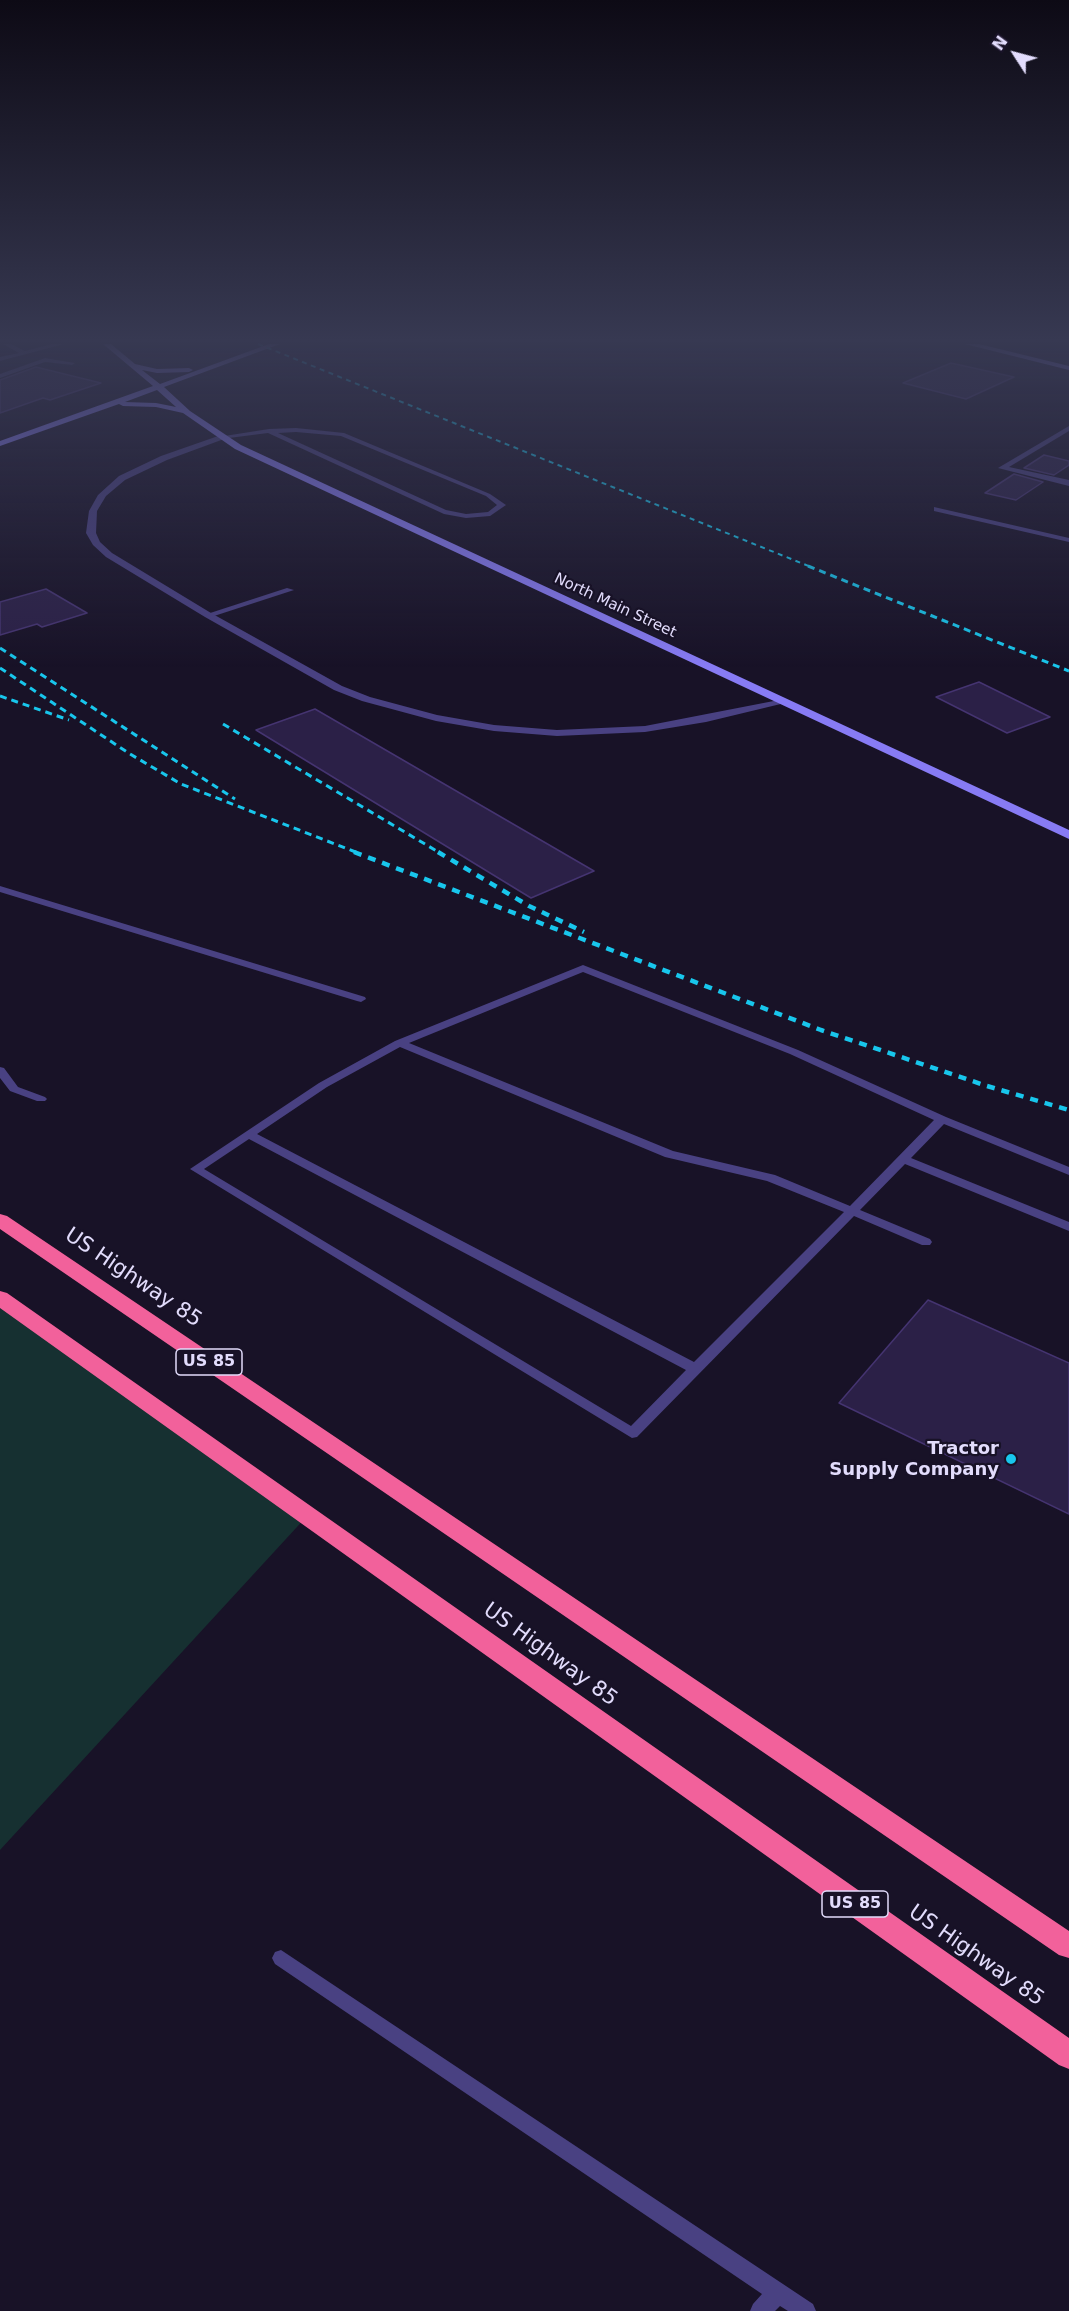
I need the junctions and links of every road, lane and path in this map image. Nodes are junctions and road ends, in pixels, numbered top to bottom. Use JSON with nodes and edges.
{"nodes":[{"id":1,"x":182,"y":452,"type":"edge"},
{"id":2,"x":253,"y":452,"type":"edge"},
{"id":3,"x":314,"y":452,"type":"edge"},
{"id":4,"x":385,"y":452,"type":"edge"},
{"id":5,"x":1030,"y":452,"type":"edge"},
{"id":6,"x":1069,"y":483,"type":"edge"},
{"id":7,"x":937,"y":509,"type":"dead end"},
{"id":8,"x":1069,"y":540,"type":"edge"},
{"id":9,"x":291,"y":590,"type":"dead end"},
{"id":10,"x":208,"y":615,"type":"junction"},
{"id":11,"x":784,"y":702,"type":"junction"},
{"id":12,"x":1069,"y":835,"type":"edge"},
{"id":13,"x":0,"y":889,"type":"edge"},
{"id":14,"x":361,"y":999,"type":"dead end"},
{"id":15,"x":399,"y":1043,"type":"junction"},
{"id":16,"x":0,"y":1070,"type":"edge"},
{"id":17,"x":41,"y":1099,"type":"dead end"},
{"id":18,"x":942,"y":1119,"type":"junction"},
{"id":19,"x":249,"y":1134,"type":"junction"},
{"id":20,"x":903,"y":1159,"type":"junction"},
{"id":21,"x":1069,"y":1171,"type":"edge"},
{"id":22,"x":852,"y":1211,"type":"junction"},
{"id":23,"x":0,"y":1220,"type":"edge"},
{"id":24,"x":1069,"y":1227,"type":"edge"},
{"id":25,"x":926,"y":1242,"type":"dead end"},
{"id":26,"x":0,"y":1298,"type":"edge"},
{"id":27,"x":696,"y":1369,"type":"junction"},
{"id":28,"x":1069,"y":1946,"type":"edge"},
{"id":29,"x":281,"y":1958,"type":"dead end"},
{"id":30,"x":1069,"y":2055,"type":"edge"},
{"id":31,"x":777,"y":2294,"type":"junction"},
{"id":32,"x":760,"y":2311,"type":"edge"},
{"id":33,"x":806,"y":2311,"type":"edge"}],
"edges":[{"from":1,"to":10,"type":"street"},
{"from":2,"to":11,"type":"street","name":"North Main Street"},
{"from":3,"to":4,"type":"lane"},
{"from":5,"to":6,"type":"street"},
{"from":7,"to":8,"type":"lane"},
{"from":9,"to":10,"type":"lane"},
{"from":10,"to":11,"type":"street"},
{"from":11,"to":12,"type":"street","name":"North Main Street"},
{"from":13,"to":14,"type":"lane"},
{"from":15,"to":18,"type":"lane"},
{"from":15,"to":19,"type":"lane"},
{"from":15,"to":22,"type":"lane"},
{"from":16,"to":17,"type":"lane"},
{"from":18,"to":20,"type":"lane"},
{"from":18,"to":21,"type":"lane"},
{"from":19,"to":27,"type":"lane"},
{"from":19,"to":27,"type":"lane"},
{"from":20,"to":22,"type":"lane"},
{"from":20,"to":24,"type":"lane"},
{"from":22,"to":25,"type":"lane"},
{"from":22,"to":27,"type":"lane"},
{"from":23,"to":28,"type":"highway","name":"US Highway 85","number":"US 85"},
{"from":26,"to":30,"type":"highway","name":"US Highway 85","number":"US 85"},
{"from":29,"to":31,"type":"lane"},
{"from":31,"to":32,"type":"lane"},
{"from":31,"to":33,"type":"lane"}]}
